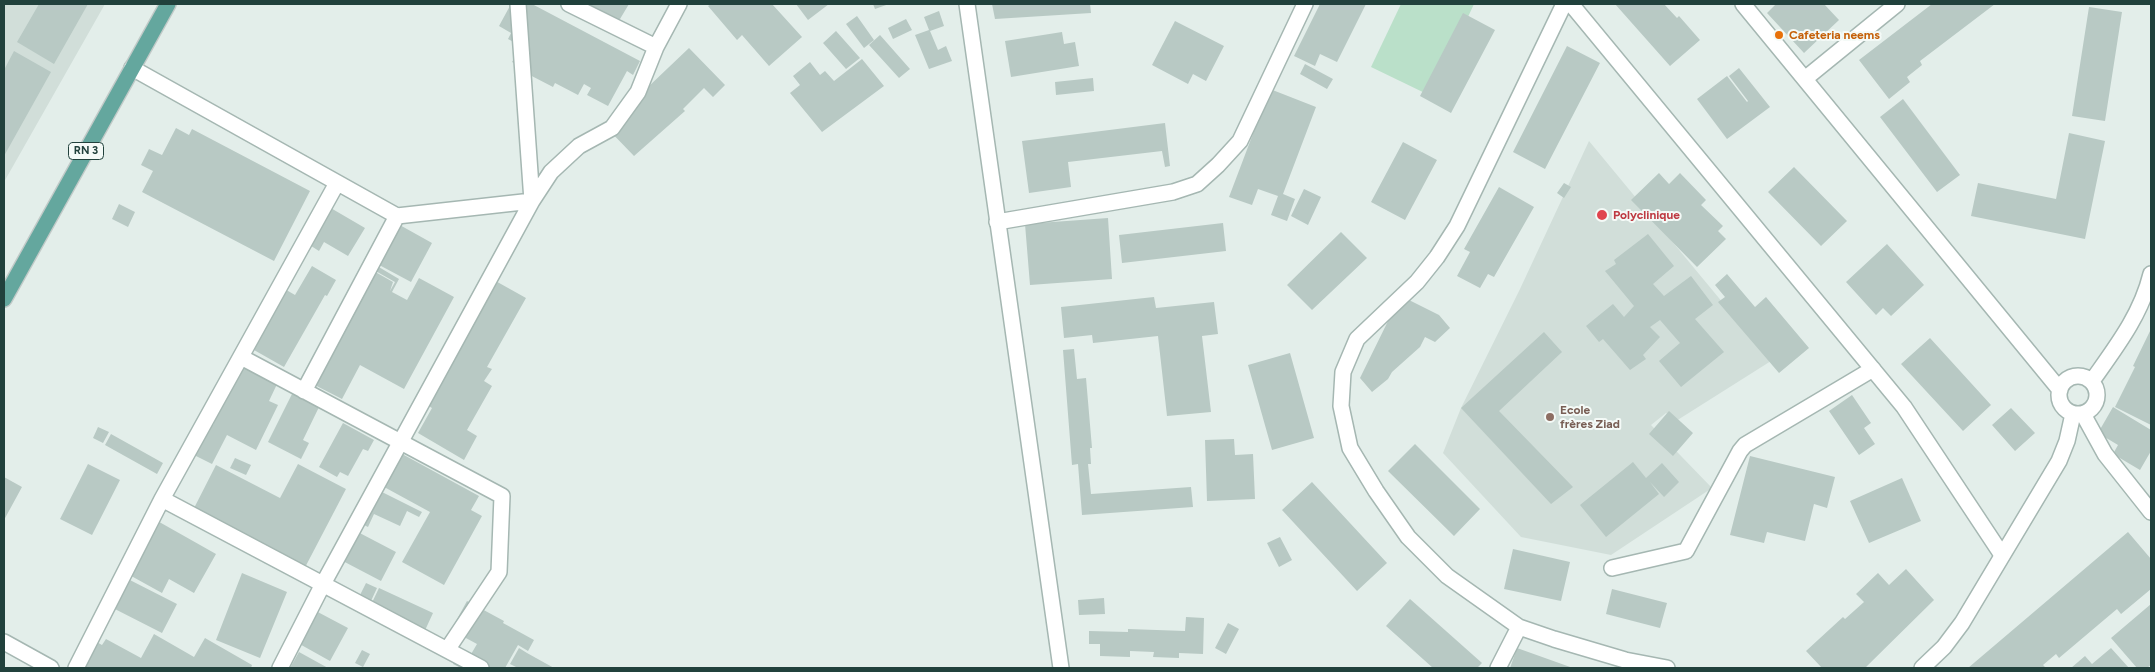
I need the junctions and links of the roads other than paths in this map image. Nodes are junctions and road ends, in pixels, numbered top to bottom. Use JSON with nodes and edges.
{"nodes":[{"id":1,"x":168,"y":4,"type":"edge"},
{"id":2,"x":518,"y":4,"type":"edge"},
{"id":3,"x":569,"y":4,"type":"edge"},
{"id":4,"x":679,"y":4,"type":"edge"},
{"id":5,"x":967,"y":4,"type":"edge"},
{"id":6,"x":1304,"y":4,"type":"edge"},
{"id":7,"x":1564,"y":4,"type":"edge"},
{"id":8,"x":1571,"y":4,"type":"edge"},
{"id":9,"x":1743,"y":4,"type":"edge"},
{"id":10,"x":1897,"y":4,"type":"edge"},
{"id":11,"x":656,"y":46,"type":"junction"},
{"id":12,"x":132,"y":68,"type":"junction"},
{"id":13,"x":1806,"y":78,"type":"junction"},
{"id":14,"x":337,"y":183,"type":"junction"},
{"id":15,"x":532,"y":201,"type":"junction"},
{"id":16,"x":397,"y":216,"type":"junction"},
{"id":17,"x":997,"y":222,"type":"junction"},
{"id":18,"x":2151,"y":274,"type":"edge"},
{"id":19,"x":4,"y":299,"type":"edge"},
{"id":20,"x":241,"y":357,"type":"junction"},
{"id":21,"x":1873,"y":369,"type":"junction"},
{"id":22,"x":2092,"y":381,"type":"junction"},
{"id":23,"x":2060,"y":390,"type":"junction"},
{"id":24,"x":304,"y":391,"type":"junction"},
{"id":25,"x":2078,"y":414,"type":"junction"},
{"id":26,"x":402,"y":443,"type":"junction"},
{"id":27,"x":162,"y":499,"type":"junction"},
{"id":28,"x":2151,"y":512,"type":"edge"},
{"id":29,"x":2002,"y":555,"type":"junction"},
{"id":30,"x":1612,"y":568,"type":"dead end"},
{"id":31,"x":323,"y":584,"type":"junction"},
{"id":32,"x":1519,"y":627,"type":"junction"},
{"id":33,"x":4,"y":642,"type":"edge"},
{"id":34,"x":447,"y":650,"type":"junction"},
{"id":35,"x":51,"y":668,"type":"edge"},
{"id":36,"x":76,"y":668,"type":"edge"},
{"id":37,"x":280,"y":668,"type":"edge"},
{"id":38,"x":481,"y":668,"type":"edge"},
{"id":39,"x":1061,"y":668,"type":"edge"},
{"id":40,"x":1498,"y":668,"type":"edge"},
{"id":41,"x":1667,"y":668,"type":"edge"},
{"id":42,"x":1922,"y":668,"type":"edge"}],
"edges":[{"from":1,"to":12,"type":"main road","number":"RN 3"},
{"from":2,"to":15,"type":"street"},
{"from":3,"to":11,"type":"street"},
{"from":4,"to":11,"type":"street"},
{"from":5,"to":17,"type":"street"},
{"from":6,"to":17,"type":"street"},
{"from":7,"to":32,"type":"street"},
{"from":8,"to":21,"type":"street"},
{"from":9,"to":13,"type":"street"},
{"from":10,"to":13,"type":"street"},
{"from":11,"to":15,"type":"street"},
{"from":12,"to":14,"type":"street"},
{"from":12,"to":19,"type":"main road","number":"RN 3"},
{"from":13,"to":23,"type":"street"},
{"from":14,"to":16,"type":"street"},
{"from":14,"to":20,"type":"street"},
{"from":15,"to":16,"type":"street"},
{"from":15,"to":26,"type":"street"},
{"from":16,"to":24,"type":"street"},
{"from":17,"to":39,"type":"street"},
{"from":18,"to":22,"type":"street"},
{"from":20,"to":24,"type":"street"},
{"from":20,"to":27,"type":"street"},
{"from":21,"to":29,"type":"street"},
{"from":21,"to":30,"type":"street"},
{"from":22,"to":23,"type":"street"},
{"from":22,"to":25,"type":"street"},
{"from":23,"to":25,"type":"street"},
{"from":24,"to":26,"type":"street"},
{"from":25,"to":28,"type":"street"},
{"from":25,"to":29,"type":"street"},
{"from":26,"to":31,"type":"street"},
{"from":26,"to":34,"type":"street"},
{"from":27,"to":31,"type":"street"},
{"from":27,"to":36,"type":"street"},
{"from":29,"to":42,"type":"street"},
{"from":31,"to":34,"type":"street"},
{"from":31,"to":37,"type":"street"},
{"from":32,"to":40,"type":"street"},
{"from":32,"to":41,"type":"street"},
{"from":33,"to":35,"type":"street"},
{"from":34,"to":38,"type":"street"}]}
